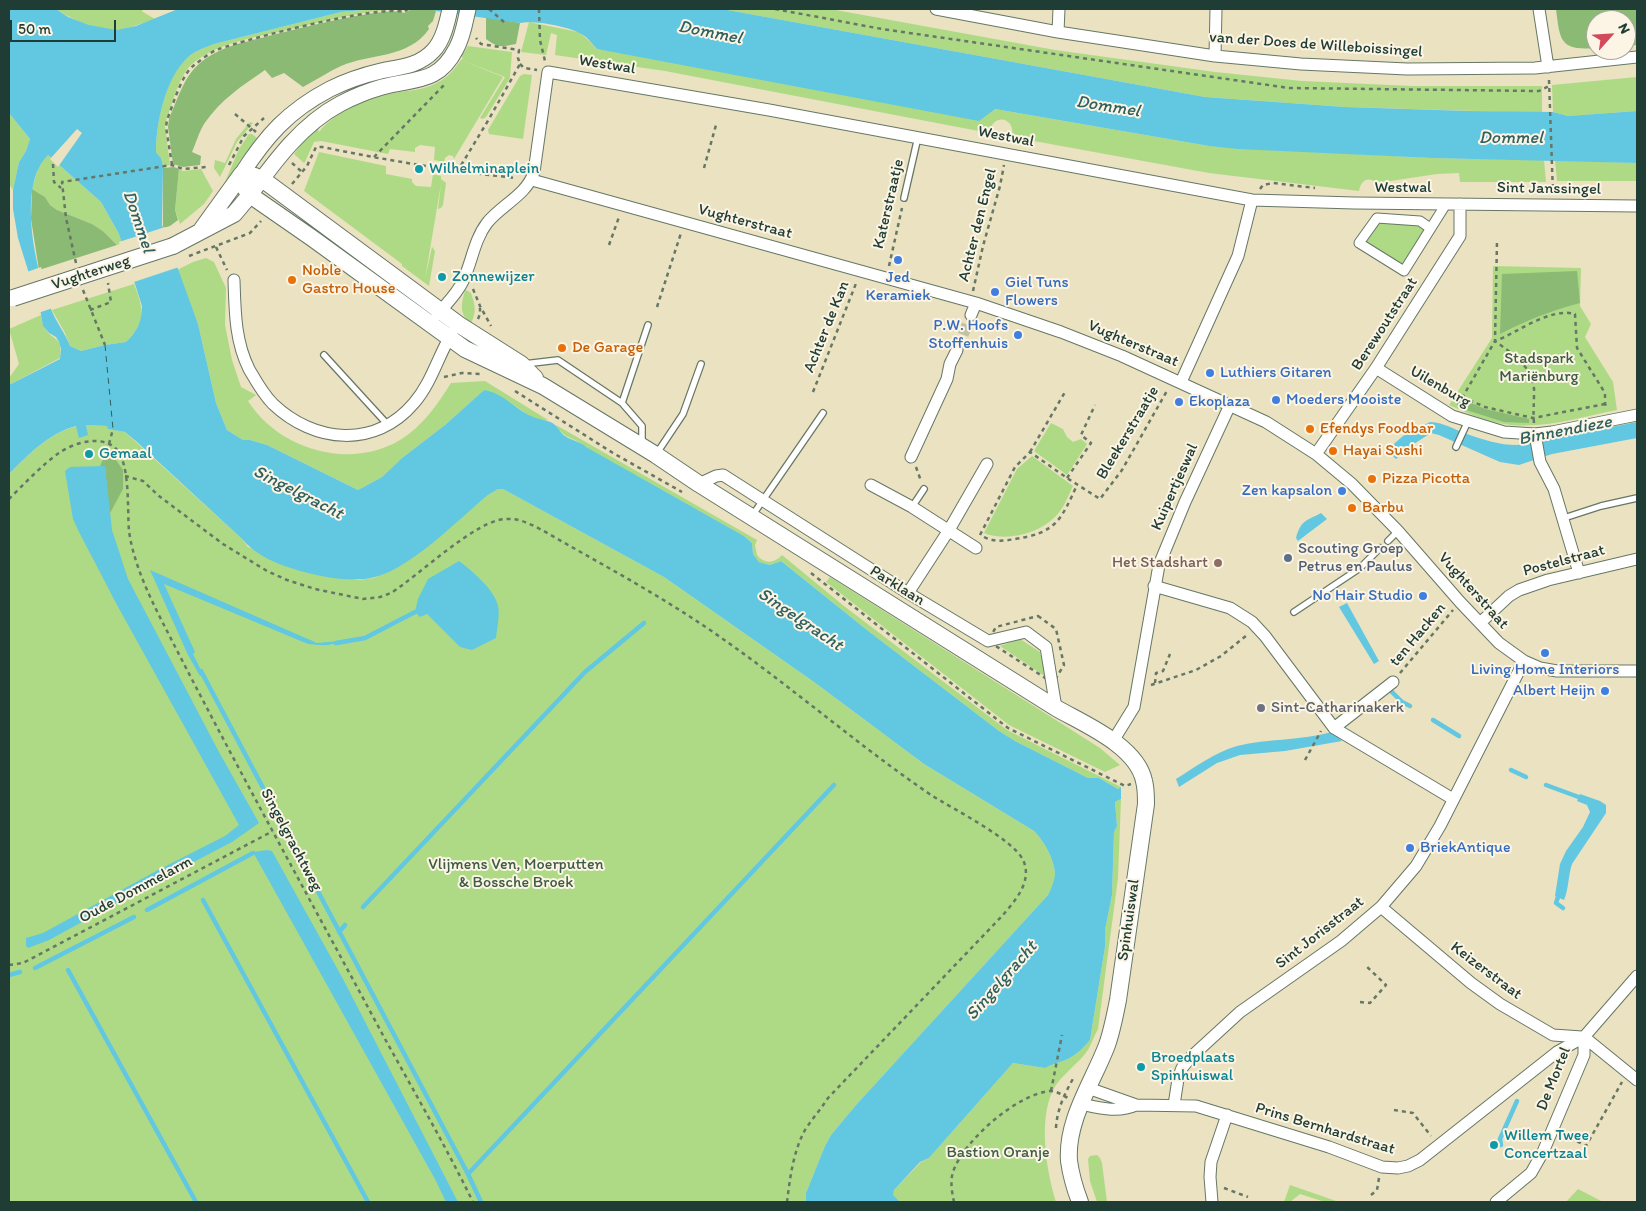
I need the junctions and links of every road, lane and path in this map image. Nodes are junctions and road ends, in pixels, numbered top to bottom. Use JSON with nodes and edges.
{"nodes":[{"id":1,"x":408,"y":9,"type":"edge"},
{"id":2,"x":490,"y":9,"type":"edge"},
{"id":3,"x":538,"y":9,"type":"edge"},
{"id":4,"x":775,"y":9,"type":"edge"},
{"id":5,"x":936,"y":9,"type":"edge"},
{"id":6,"x":1059,"y":9,"type":"edge"},
{"id":7,"x":1216,"y":9,"type":"edge"},
{"id":8,"x":1539,"y":9,"type":"edge"},
{"id":9,"x":449,"y":12,"type":"edge"},
{"id":10,"x":467,"y":14,"type":"edge"},
{"id":11,"x":504,"y":22,"type":"dead end"},
{"id":12,"x":1058,"y":32,"type":"junction"},
{"id":13,"x":474,"y":45,"type":"dead end"},
{"id":14,"x":1215,"y":56,"type":"junction"},
{"id":15,"x":1637,"y":57,"type":"edge"},
{"id":16,"x":520,"y":64,"type":"junction"},
{"id":17,"x":1548,"y":67,"type":"junction"},
{"id":18,"x":548,"y":72,"type":"junction"},
{"id":19,"x":451,"y":79,"type":"dead end"},
{"id":20,"x":235,"y":114,"type":"dead end"},
{"id":21,"x":716,"y":125,"type":"dead end"},
{"id":22,"x":252,"y":128,"type":"dead end"},
{"id":23,"x":918,"y":137,"type":"junction"},
{"id":24,"x":1006,"y":154,"type":"junction"},
{"id":25,"x":374,"y":157,"type":"junction"},
{"id":26,"x":53,"y":164,"type":"dead end"},
{"id":27,"x":172,"y":166,"type":"junction"},
{"id":28,"x":206,"y":167,"type":"dead end"},
{"id":29,"x":704,"y":168,"type":"dead end"},
{"id":30,"x":302,"y":172,"type":"dead end"},
{"id":31,"x":457,"y":172,"type":"junction"},
{"id":32,"x":241,"y":175,"type":"junction"},
{"id":33,"x":262,"y":179,"type":"junction"},
{"id":34,"x":532,"y":180,"type":"junction"},
{"id":35,"x":1552,"y":183,"type":"dead end"},
{"id":36,"x":1263,"y":185,"type":"dead end"},
{"id":37,"x":1314,"y":188,"type":"dead end"},
{"id":38,"x":62,"y":189,"type":"junction"},
{"id":39,"x":250,"y":195,"type":"junction"},
{"id":40,"x":904,"y":198,"type":"joint"},
{"id":41,"x":1252,"y":200,"type":"junction"},
{"id":42,"x":1446,"y":204,"type":"junction"},
{"id":43,"x":1460,"y":204,"type":"junction"},
{"id":44,"x":623,"y":206,"type":"junction"},
{"id":45,"x":1637,"y":206,"type":"edge"},
{"id":46,"x":684,"y":223,"type":"junction"},
{"id":47,"x":1430,"y":228,"type":"junction"},
{"id":48,"x":200,"y":231,"type":"junction"},
{"id":49,"x":1497,"y":241,"type":"dead end"},
{"id":50,"x":610,"y":246,"type":"dead end"},
{"id":51,"x":185,"y":258,"type":"dead end"},
{"id":52,"x":76,"y":264,"type":"dead end"},
{"id":53,"x":862,"y":271,"type":"junction"},
{"id":54,"x":886,"y":277,"type":"junction"},
{"id":55,"x":234,"y":280,"type":"joint"},
{"id":56,"x":108,"y":282,"type":"dead end"},
{"id":57,"x":83,"y":290,"type":"dead end"},
{"id":58,"x":11,"y":299,"type":"edge"},
{"id":59,"x":973,"y":302,"type":"junction"},
{"id":60,"x":657,"y":307,"type":"dead end"},
{"id":61,"x":90,"y":310,"type":"junction"},
{"id":62,"x":440,"y":311,"type":"junction"},
{"id":63,"x":971,"y":316,"type":"tunnel mouth"},
{"id":64,"x":430,"y":324,"type":"junction"},
{"id":65,"x":458,"y":324,"type":"junction"},
{"id":66,"x":648,"y":325,"type":"dead end"},
{"id":67,"x":449,"y":338,"type":"junction"},
{"id":68,"x":1494,"y":341,"type":"junction"},
{"id":69,"x":104,"y":345,"type":"dead end"},
{"id":70,"x":957,"y":350,"type":"tunnel mouth"},
{"id":71,"x":324,"y":355,"type":"dead end"},
{"id":72,"x":521,"y":364,"type":"junction"},
{"id":73,"x":701,"y":364,"type":"dead end"},
{"id":74,"x":1376,"y":368,"type":"junction"},
{"id":75,"x":462,"y":374,"type":"dead end"},
{"id":76,"x":480,"y":374,"type":"dead end"},
{"id":77,"x":1177,"y":381,"type":"junction"},
{"id":78,"x":543,"y":386,"type":"junction"},
{"id":79,"x":514,"y":390,"type":"dead end"},
{"id":80,"x":813,"y":392,"type":"dead end"},
{"id":81,"x":1064,"y":392,"type":"dead end"},
{"id":82,"x":1462,"y":397,"type":"junction"},
{"id":83,"x":622,"y":404,"type":"junction"},
{"id":84,"x":1605,"y":404,"type":"junction"},
{"id":85,"x":1095,"y":405,"type":"dead end"},
{"id":86,"x":1230,"y":405,"type":"junction"},
{"id":87,"x":823,"y":413,"type":"dead end"},
{"id":88,"x":1637,"y":415,"type":"edge"},
{"id":89,"x":1452,"y":416,"type":"junction"},
{"id":90,"x":1533,"y":418,"type":"junction"},
{"id":91,"x":1614,"y":419,"type":"junction"},
{"id":92,"x":388,"y":425,"type":"junction"},
{"id":93,"x":1466,"y":426,"type":"junction"},
{"id":94,"x":112,"y":429,"type":"dead end"},
{"id":95,"x":1535,"y":437,"type":"junction"},
{"id":96,"x":109,"y":444,"type":"junction"},
{"id":97,"x":1456,"y":447,"type":"dead end"},
{"id":98,"x":649,"y":451,"type":"junction"},
{"id":99,"x":1030,"y":452,"type":"junction"},
{"id":100,"x":1316,"y":454,"type":"junction"},
{"id":101,"x":911,"y":457,"type":"joint"},
{"id":102,"x":987,"y":464,"type":"dead end"},
{"id":103,"x":125,"y":476,"type":"junction"},
{"id":104,"x":1067,"y":478,"type":"junction"},
{"id":105,"x":871,"y":485,"type":"dead end"},
{"id":106,"x":1077,"y":485,"type":"junction"},
{"id":107,"x":924,"y":489,"type":"joint"},
{"id":108,"x":694,"y":490,"type":"junction"},
{"id":109,"x":1637,"y":498,"type":"edge"},
{"id":110,"x":9,"y":499,"type":"edge"},
{"id":111,"x":763,"y":501,"type":"junction"},
{"id":112,"x":912,"y":507,"type":"junction"},
{"id":113,"x":752,"y":516,"type":"junction"},
{"id":114,"x":1564,"y":518,"type":"junction"},
{"id":115,"x":949,"y":530,"type":"junction"},
{"id":116,"x":1398,"y":531,"type":"junction"},
{"id":117,"x":983,"y":537,"type":"junction"},
{"id":118,"x":1388,"y":541,"type":"dead end"},
{"id":119,"x":976,"y":548,"type":"joint"},
{"id":120,"x":1380,"y":548,"type":"dead end"},
{"id":121,"x":1637,"y":559,"type":"edge"},
{"id":122,"x":805,"y":568,"type":"dead end"},
{"id":123,"x":1579,"y":573,"type":"junction"},
{"id":124,"x":1154,"y":586,"type":"junction"},
{"id":125,"x":908,"y":593,"type":"junction"},
{"id":126,"x":1460,"y":602,"type":"junction"},
{"id":127,"x":1294,"y":612,"type":"dead end"},
{"id":128,"x":1480,"y":623,"type":"junction"},
{"id":129,"x":1268,"y":633,"type":"junction"},
{"id":130,"x":1170,"y":654,"type":"dead end"},
{"id":131,"x":1524,"y":661,"type":"junction"},
{"id":132,"x":1637,"y":671,"type":"edge"},
{"id":133,"x":1393,"y":682,"type":"joint"},
{"id":134,"x":1155,"y":684,"type":"junction"},
{"id":135,"x":1137,"y":689,"type":"junction"},
{"id":136,"x":1056,"y":708,"type":"junction"},
{"id":137,"x":1328,"y":728,"type":"junction"},
{"id":138,"x":1113,"y":741,"type":"junction"},
{"id":139,"x":1305,"y":760,"type":"dead end"},
{"id":140,"x":1125,"y":786,"type":"dead end"},
{"id":141,"x":1453,"y":799,"type":"junction"},
{"id":142,"x":273,"y":832,"type":"junction"},
{"id":143,"x":1381,"y":907,"type":"junction"},
{"id":144,"x":9,"y":965,"type":"edge"},
{"id":145,"x":1365,"y":965,"type":"dead end"},
{"id":146,"x":1637,"y":976,"type":"edge"},
{"id":147,"x":1360,"y":1002,"type":"dead end"},
{"id":148,"x":1062,"y":1035,"type":"dead end"},
{"id":149,"x":1584,"y":1037,"type":"junction"},
{"id":150,"x":1633,"y":1076,"type":"edge"},
{"id":151,"x":1088,"y":1088,"type":"junction"},
{"id":152,"x":1051,"y":1091,"type":"junction"},
{"id":153,"x":1064,"y":1096,"type":"dead end"},
{"id":154,"x":1081,"y":1104,"type":"junction"},
{"id":155,"x":1136,"y":1105,"type":"junction"},
{"id":156,"x":1174,"y":1105,"type":"junction"},
{"id":157,"x":1394,"y":1110,"type":"dead end"},
{"id":158,"x":1227,"y":1115,"type":"junction"},
{"id":159,"x":1554,"y":1125,"type":"junction"},
{"id":160,"x":1438,"y":1145,"type":"junction"},
{"id":161,"x":1211,"y":1184,"type":"junction"},
{"id":162,"x":1248,"y":1198,"type":"dead end"},
{"id":163,"x":473,"y":1202,"type":"edge"},
{"id":164,"x":787,"y":1202,"type":"edge"},
{"id":165,"x":954,"y":1202,"type":"edge"},
{"id":166,"x":1080,"y":1202,"type":"edge"},
{"id":167,"x":1212,"y":1202,"type":"edge"},
{"id":168,"x":1496,"y":1202,"type":"edge"}],
"edges":[{"from":1,"to":27,"type":"path"},
{"from":2,"to":11,"type":"path"},
{"from":3,"to":18,"type":"path"},
{"from":4,"to":35,"type":"path"},
{"from":5,"to":12,"type":"street","name":"van der Does de Willeboissingel"},
{"from":6,"to":12,"type":"street"},
{"from":7,"to":14,"type":"street"},
{"from":8,"to":17,"type":"street"},
{"from":9,"to":32,"type":"street"},
{"from":10,"to":33,"type":"street"},
{"from":12,"to":14,"type":"street","name":"van der Does de Willeboissingel"},
{"from":13,"to":16,"type":"path"},
{"from":14,"to":17,"type":"street","name":"van der Does de Willeboissingel"},
{"from":15,"to":17,"type":"street","name":"van der Does de Willeboissingel"},
{"from":16,"to":18,"type":"path"},
{"from":16,"to":31,"type":"path"},
{"from":18,"to":23,"type":"street","name":"Westwal"},
{"from":18,"to":34,"type":"street"},
{"from":19,"to":25,"type":"path"},
{"from":20,"to":22,"type":"path"},
{"from":21,"to":29,"type":"path"},
{"from":23,"to":24,"type":"street","name":"Westwal"},
{"from":23,"to":40,"type":"lane","name":"Katerstraatje"},
{"from":24,"to":41,"type":"street","name":"Westwal"},
{"from":24,"to":59,"type":"path","name":"Achter den Engel"},
{"from":25,"to":30,"type":"path"},
{"from":25,"to":31,"type":"path"},
{"from":26,"to":38,"type":"path"},
{"from":27,"to":28,"type":"path"},
{"from":27,"to":38,"type":"path"},
{"from":31,"to":34,"type":"path"},
{"from":32,"to":33,"type":"main road"},
{"from":32,"to":39,"type":"street"},
{"from":32,"to":48,"type":"main road"},
{"from":33,"to":39,"type":"street"},
{"from":33,"to":62,"type":"main road"},
{"from":34,"to":44,"type":"street","name":"Vughterstraat"},
{"from":34,"to":62,"type":"street"},
{"from":36,"to":37,"type":"path"},
{"from":38,"to":52,"type":"path"},
{"from":39,"to":48,"type":"main road"},
{"from":39,"to":64,"type":"main road"},
{"from":40,"to":54,"type":"path","name":"Katerstraatje"},
{"from":41,"to":42,"type":"street","name":"Westwal"},
{"from":41,"to":77,"type":"street"},
{"from":42,"to":43,"type":"street","name":"Westwal"},
{"from":42,"to":47,"type":"street"},
{"from":43,"to":45,"type":"street","name":"Sint Janssingel"},
{"from":43,"to":74,"type":"street","name":"Berewoutstraat"},
{"from":44,"to":46,"type":"street","name":"Vughterstraat"},
{"from":44,"to":50,"type":"path"},
{"from":46,"to":53,"type":"street","name":"Vughterstraat"},
{"from":46,"to":60,"type":"path"},
{"from":47,"to":47,"type":"street"},
{"from":48,"to":58,"type":"main road","name":"Vughterweg","bridge":true},
{"from":49,"to":68,"type":"path"},
{"from":51,"to":55,"type":"path"},
{"from":53,"to":54,"type":"street","name":"Vughterstraat"},
{"from":53,"to":80,"type":"path","name":"Achter de Kan"},
{"from":54,"to":59,"type":"street","name":"Vughterstraat"},
{"from":55,"to":92,"type":"street"},
{"from":56,"to":61,"type":"path"},
{"from":57,"to":61,"type":"path"},
{"from":59,"to":63,"type":"street"},
{"from":59,"to":77,"type":"street","name":"Vughterstraat"},
{"from":61,"to":69,"type":"path"},
{"from":62,"to":64,"type":"street"},
{"from":62,"to":65,"type":"main road"},
{"from":64,"to":67,"type":"main road"},
{"from":65,"to":67,"type":"street"},
{"from":65,"to":72,"type":"main road"},
{"from":66,"to":83,"type":"lane"},
{"from":67,"to":78,"type":"main road"},
{"from":67,"to":92,"type":"street"},
{"from":68,"to":82,"type":"path"},
{"from":68,"to":84,"type":"path"},
{"from":68,"to":90,"type":"path"},
{"from":70,"to":101,"type":"street"},
{"from":71,"to":92,"type":"lane"},
{"from":72,"to":78,"type":"main road"},
{"from":72,"to":83,"type":"lane"},
{"from":73,"to":98,"type":"lane"},
{"from":74,"to":89,"type":"street","name":"Uilenburg"},
{"from":74,"to":100,"type":"street","name":"Berewoutstraat"},
{"from":75,"to":76,"type":"path"},
{"from":77,"to":86,"type":"street","name":"Vughterstraat"},
{"from":77,"to":106,"type":"path","name":"Bleekerstraatje"},
{"from":78,"to":98,"type":"main road","name":"Parklaan"},
{"from":79,"to":108,"type":"path"},
{"from":81,"to":99,"type":"path"},
{"from":82,"to":89,"type":"path"},
{"from":82,"to":90,"type":"path"},
{"from":83,"to":98,"type":"lane"},
{"from":84,"to":90,"type":"path"},
{"from":84,"to":91,"type":"path"},
{"from":85,"to":104,"type":"path"},
{"from":86,"to":100,"type":"street","name":"Vughterstraat"},
{"from":86,"to":124,"type":"street","name":"Kuipertjeswal"},
{"from":87,"to":111,"type":"lane"},
{"from":88,"to":91,"type":"street","name":"Uilenburg"},
{"from":89,"to":93,"type":"street","name":"Uilenburg"},
{"from":90,"to":95,"type":"path"},
{"from":91,"to":95,"type":"street","name":"Uilenburg"},
{"from":93,"to":95,"type":"street","name":"Uilenburg"},
{"from":93,"to":97,"type":"lane"},
{"from":94,"to":96,"type":"path"},
{"from":95,"to":114,"type":"street"},
{"from":96,"to":103,"type":"path","name":"Singelgrachtweg"},
{"from":96,"to":110,"type":"path"},
{"from":98,"to":108,"type":"main road","name":"Parklaan"},
{"from":99,"to":104,"type":"path"},
{"from":99,"to":117,"type":"path"},
{"from":100,"to":116,"type":"street","name":"Vughterstraat"},
{"from":101,"to":107,"type":"path"},
{"from":102,"to":115,"type":"street"},
{"from":103,"to":142,"type":"path","name":"Singelgrachtweg"},
{"from":103,"to":164,"type":"path"},
{"from":104,"to":106,"type":"path"},
{"from":105,"to":112,"type":"street"},
{"from":106,"to":117,"type":"path"},
{"from":107,"to":112,"type":"lane"},
{"from":108,"to":111,"type":"street","name":"Parklaan"},
{"from":108,"to":113,"type":"main road","name":"Parklaan"},
{"from":109,"to":114,"type":"lane"},
{"from":111,"to":113,"type":"lane"},
{"from":111,"to":125,"type":"street","name":"Parklaan"},
{"from":112,"to":115,"type":"street"},
{"from":113,"to":136,"type":"main road","name":"Parklaan"},
{"from":114,"to":123,"type":"street"},
{"from":115,"to":119,"type":"street"},
{"from":115,"to":125,"type":"street"},
{"from":116,"to":118,"type":"lane"},
{"from":116,"to":126,"type":"street","name":"Vughterstraat"},
{"from":117,"to":119,"type":"path"},
{"from":120,"to":127,"type":"lane"},
{"from":121,"to":123,"type":"street","name":"Postelstraat"},
{"from":122,"to":140,"type":"path"},
{"from":123,"to":128,"type":"street","name":"Postelstraat"},
{"from":124,"to":129,"type":"street"},
{"from":124,"to":135,"type":"street","name":"Kuipertjeswal"},
{"from":125,"to":136,"type":"street","name":"Parklaan"},
{"from":126,"to":128,"type":"street","name":"Vughterstraat"},
{"from":126,"to":133,"type":"path","name":"ten Hacken"},
{"from":128,"to":131,"type":"street","name":"Vughterstraat"},
{"from":129,"to":134,"type":"path"},
{"from":129,"to":137,"type":"street"},
{"from":130,"to":134,"type":"path"},
{"from":131,"to":132,"type":"street","name":"Vughterstraat"},
{"from":131,"to":141,"type":"street","name":"Sint Jorisstraat"},
{"from":133,"to":137,"type":"street"},
{"from":134,"to":135,"type":"path"},
{"from":135,"to":138,"type":"street","name":"Kuipertjeswal"},
{"from":136,"to":138,"type":"main road","name":"Parklaan"},
{"from":137,"to":139,"type":"path"},
{"from":137,"to":141,"type":"street"},
{"from":138,"to":151,"type":"main road","name":"Spinhuiswal"},
{"from":141,"to":143,"type":"street","name":"Sint Jorisstraat"},
{"from":142,"to":144,"type":"path","name":"Oude Dommelarm"},
{"from":142,"to":163,"type":"path","name":"Singelgrachtweg"},
{"from":143,"to":149,"type":"street","name":"Keizerstraat"},
{"from":143,"to":156,"type":"street","name":"Sint Jorisstraat"},
{"from":145,"to":147,"type":"path"},
{"from":146,"to":149,"type":"street"},
{"from":148,"to":152,"type":"path"},
{"from":149,"to":150,"type":"street"},
{"from":149,"to":159,"type":"street","name":"De Mortel"},
{"from":149,"to":160,"type":"street","name":"Prins Bernhardstraat"},
{"from":150,"to":159,"type":"path"},
{"from":151,"to":154,"type":"main road","name":"Spinhuiswal"},
{"from":151,"to":155,"type":"street","name":"Prins Bernhardstraat"},
{"from":152,"to":153,"type":"path"},
{"from":152,"to":165,"type":"path"},
{"from":154,"to":155,"type":"street","name":"Prins Bernhardstraat"},
{"from":154,"to":166,"type":"main road","name":"Spinhuiswal"},
{"from":155,"to":156,"type":"street","name":"Prins Bernhardstraat"},
{"from":156,"to":158,"type":"street","name":"Prins Bernhardstraat"},
{"from":157,"to":160,"type":"path"},
{"from":158,"to":160,"type":"street","name":"Prins Bernhardstraat"},
{"from":158,"to":161,"type":"street"},
{"from":159,"to":168,"type":"street","name":"De Mortel"},
{"from":161,"to":162,"type":"path"},
{"from":161,"to":167,"type":"street"}]}
